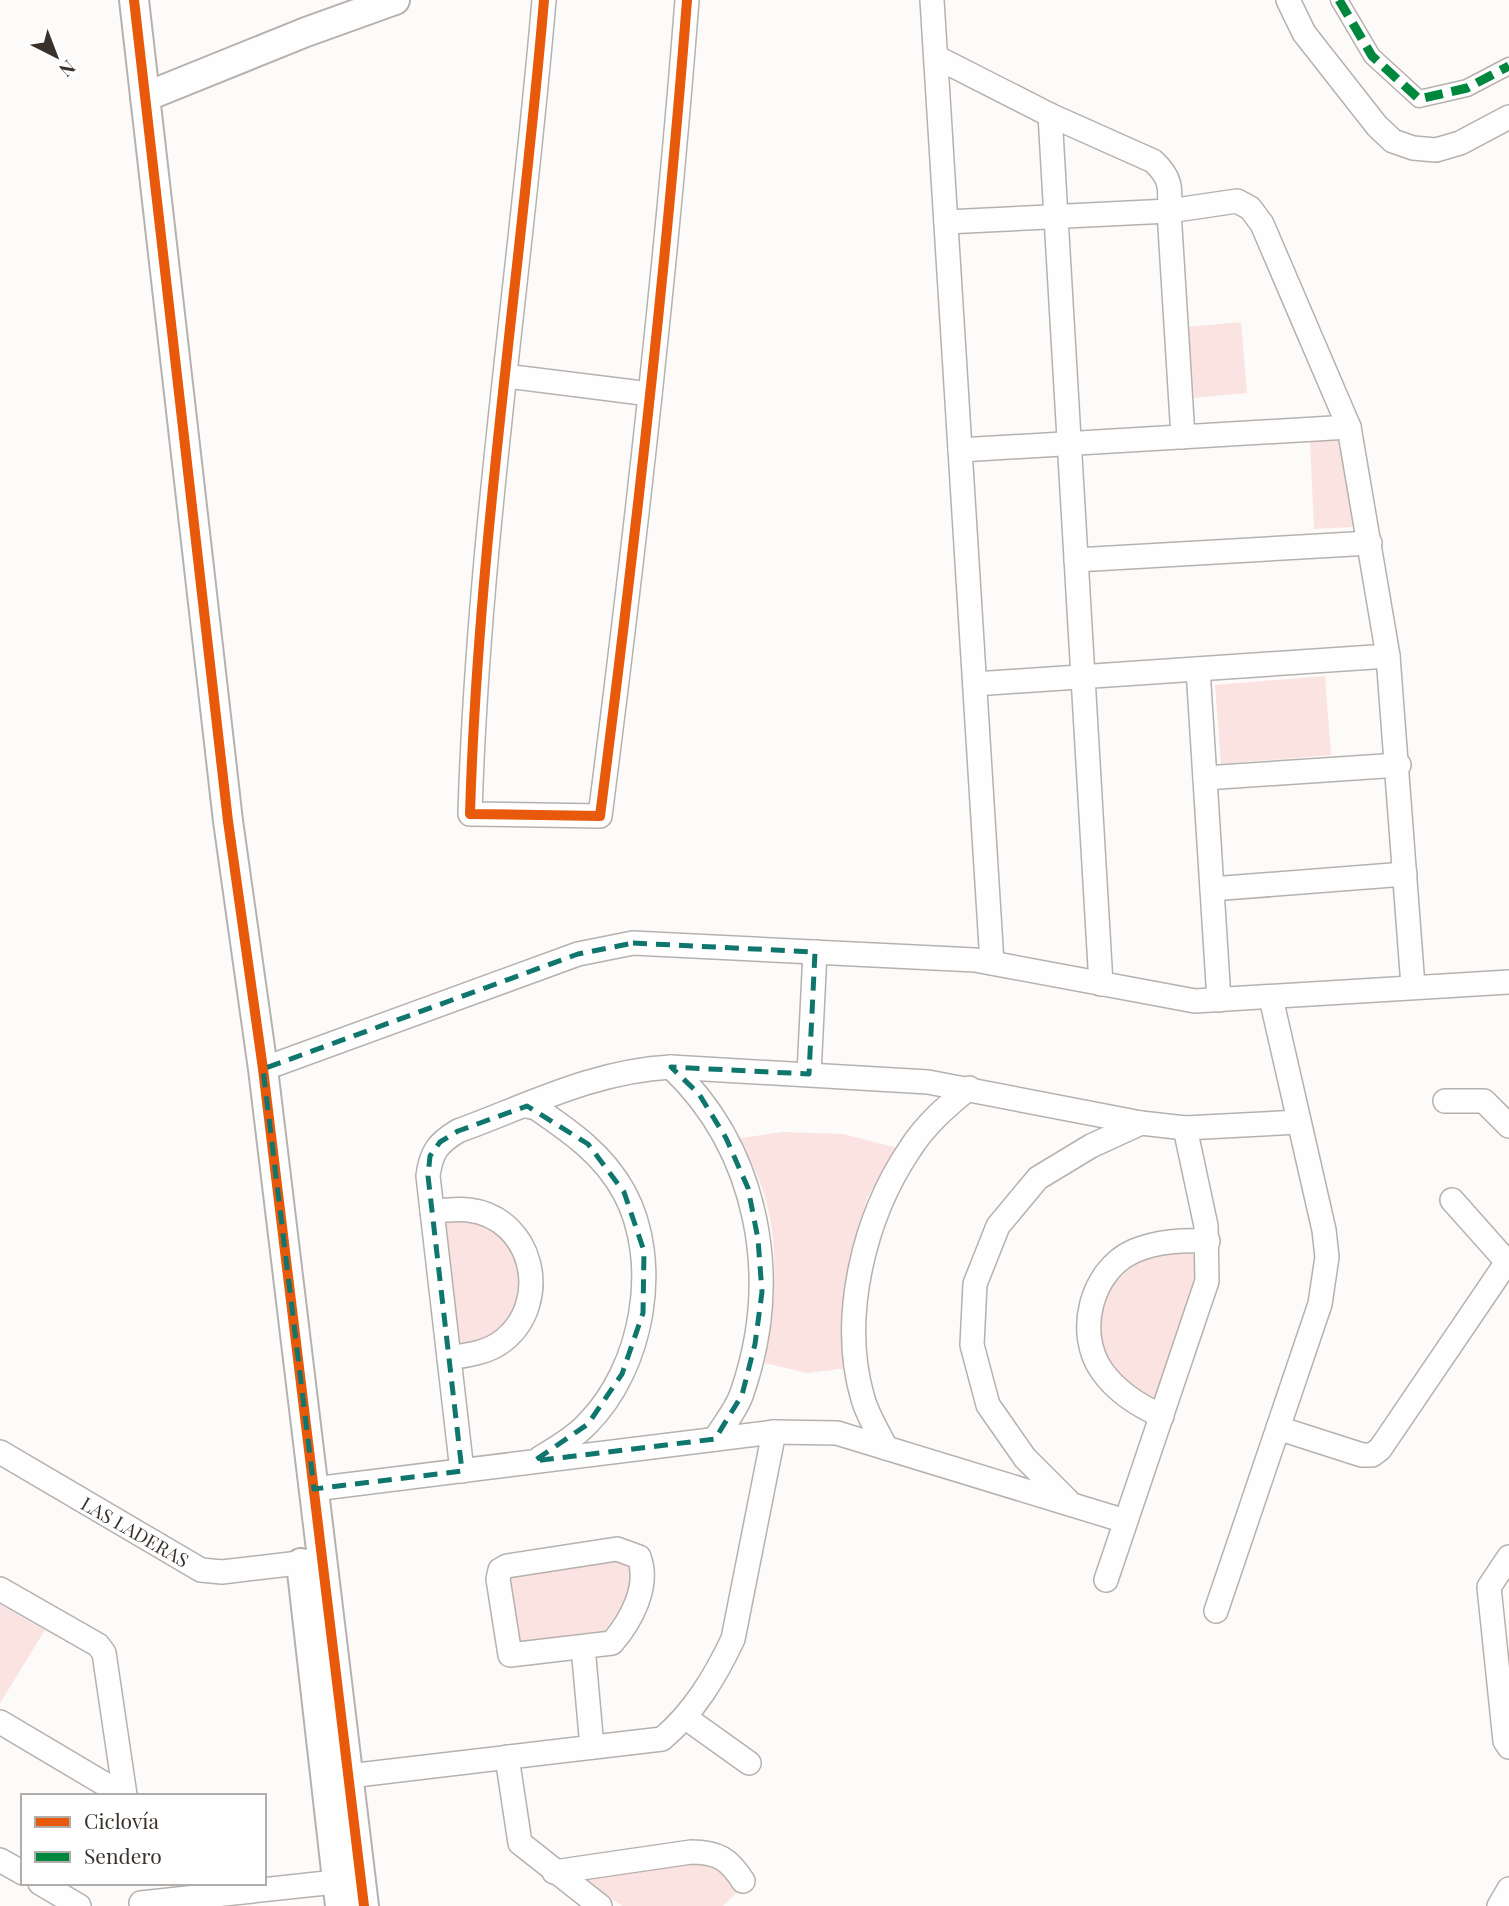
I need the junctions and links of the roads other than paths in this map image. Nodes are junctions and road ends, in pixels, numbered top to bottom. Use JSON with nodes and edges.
{"nodes":[{"id":1,"x":134,"y":0,"type":"edge"},
{"id":2,"x":395,"y":0,"type":"edge"},
{"id":3,"x":544,"y":0,"type":"edge"},
{"id":4,"x":687,"y":0,"type":"edge"},
{"id":5,"x":932,"y":0,"type":"edge"},
{"id":6,"x":1288,"y":0,"type":"edge"},
{"id":7,"x":1339,"y":0,"type":"edge"},
{"id":8,"x":936,"y":57,"type":"junction"},
{"id":9,"x":1509,"y":66,"type":"edge"},
{"id":10,"x":145,"y":97,"type":"junction"},
{"id":11,"x":1050,"y":115,"type":"junction"},
{"id":12,"x":1509,"y":117,"type":"edge"},
{"id":13,"x":1169,"y":211,"type":"junction"},
{"id":14,"x":1056,"y":217,"type":"junction"},
{"id":15,"x":946,"y":222,"type":"junction"},
{"id":16,"x":506,"y":376,"type":"junction"},
{"id":17,"x":650,"y":394,"type":"junction"},
{"id":18,"x":1349,"y":427,"type":"junction"},
{"id":19,"x":1183,"y":437,"type":"junction"},
{"id":20,"x":1069,"y":444,"type":"junction"},
{"id":21,"x":960,"y":450,"type":"junction"},
{"id":22,"x":1370,"y":543,"type":"junction"},
{"id":23,"x":1076,"y":561,"type":"junction"},
{"id":24,"x":1388,"y":656,"type":"junction"},
{"id":25,"x":1198,"y":669,"type":"junction"},
{"id":26,"x":1082,"y":677,"type":"junction"},
{"id":27,"x":975,"y":684,"type":"junction"},
{"id":28,"x":1399,"y":765,"type":"junction"},
{"id":29,"x":1205,"y":778,"type":"junction"},
{"id":30,"x":1405,"y":874,"type":"junction"},
{"id":31,"x":1212,"y":889,"type":"junction"},
{"id":32,"x":815,"y":952,"type":"junction"},
{"id":33,"x":992,"y":963,"type":"junction"},
{"id":34,"x":1509,"y":982,"type":"edge"},
{"id":35,"x":1101,"y":984,"type":"junction"},
{"id":36,"x":1413,"y":986,"type":"junction"},
{"id":37,"x":1271,"y":998,"type":"junction"},
{"id":38,"x":1219,"y":1000,"type":"junction"},
{"id":39,"x":671,"y":1067,"type":"junction"},
{"id":40,"x":263,"y":1069,"type":"junction"},
{"id":41,"x":809,"y":1074,"type":"junction"},
{"id":42,"x":970,"y":1088,"type":"junction"},
{"id":43,"x":1445,"y":1101,"type":"dead end"},
{"id":44,"x":527,"y":1106,"type":"junction"},
{"id":45,"x":1299,"y":1122,"type":"junction"},
{"id":46,"x":1141,"y":1123,"type":"junction"},
{"id":47,"x":1509,"y":1126,"type":"edge"},
{"id":48,"x":1185,"y":1128,"type":"junction"},
{"id":49,"x":1452,"y":1200,"type":"dead end"},
{"id":50,"x":432,"y":1211,"type":"junction"},
{"id":51,"x":1208,"y":1241,"type":"junction"},
{"id":52,"x":1508,"y":1261,"type":"edge"},
{"id":53,"x":449,"y":1358,"type":"junction"},
{"id":54,"x":1162,"y":1416,"type":"junction"},
{"id":55,"x":1278,"y":1428,"type":"junction"},
{"id":56,"x":774,"y":1432,"type":"junction"},
{"id":57,"x":715,"y":1439,"type":"junction"},
{"id":58,"x":886,"y":1448,"type":"junction"},
{"id":59,"x":0,"y":1452,"type":"edge"},
{"id":60,"x":534,"y":1461,"type":"junction"},
{"id":61,"x":462,"y":1471,"type":"junction"},
{"id":62,"x":314,"y":1489,"type":"junction"},
{"id":63,"x":1071,"y":1504,"type":"junction"},
{"id":64,"x":1125,"y":1521,"type":"junction"},
{"id":65,"x":1509,"y":1557,"type":"edge"},
{"id":66,"x":312,"y":1562,"type":"junction"},
{"id":67,"x":1106,"y":1580,"type":"dead end"},
{"id":68,"x":0,"y":1589,"type":"edge"},
{"id":69,"x":1216,"y":1611,"type":"dead end"},
{"id":70,"x":583,"y":1647,"type":"junction"},
{"id":71,"x":686,"y":1718,"type":"junction"},
{"id":72,"x":0,"y":1722,"type":"edge"},
{"id":73,"x":592,"y":1747,"type":"junction"},
{"id":74,"x":1509,"y":1747,"type":"edge"},
{"id":75,"x":507,"y":1757,"type":"junction"},
{"id":76,"x":749,"y":1763,"type":"dead end"},
{"id":77,"x":349,"y":1776,"type":"junction"},
{"id":78,"x":123,"y":1794,"type":"edge"},
{"id":79,"x":125,"y":1794,"type":"edge"},
{"id":80,"x":0,"y":1860,"type":"edge"},
{"id":81,"x":21,"y":1872,"type":"edge"},
{"id":82,"x":554,"y":1872,"type":"junction"},
{"id":83,"x":743,"y":1881,"type":"dead end"},
{"id":84,"x":43,"y":1885,"type":"edge"},
{"id":85,"x":1509,"y":1889,"type":"edge"},
{"id":86,"x":350,"y":1893,"type":"edge"},
{"id":87,"x":140,"y":1897,"type":"edge"},
{"id":88,"x":192,"y":1902,"type":"edge"},
{"id":89,"x":79,"y":1906,"type":"edge"},
{"id":90,"x":600,"y":1906,"type":"edge"},
{"id":91,"x":1499,"y":1906,"type":"edge"}],
"edges":[{"from":1,"to":10,"type":"street"},
{"from":2,"to":10,"type":"street"},
{"from":3,"to":16,"type":"street"},
{"from":4,"to":17,"type":"street"},
{"from":5,"to":8,"type":"street"},
{"from":6,"to":12,"type":"street"},
{"from":7,"to":9,"type":"street"},
{"from":8,"to":11,"type":"street"},
{"from":8,"to":15,"type":"street"},
{"from":10,"to":40,"type":"street"},
{"from":11,"to":13,"type":"street"},
{"from":11,"to":14,"type":"street"},
{"from":13,"to":14,"type":"street"},
{"from":13,"to":18,"type":"street"},
{"from":13,"to":19,"type":"street"},
{"from":14,"to":15,"type":"street"},
{"from":14,"to":20,"type":"street"},
{"from":15,"to":21,"type":"street"},
{"from":16,"to":17,"type":"street"},
{"from":16,"to":17,"type":"street"},
{"from":18,"to":19,"type":"street"},
{"from":18,"to":22,"type":"street"},
{"from":19,"to":20,"type":"street"},
{"from":20,"to":21,"type":"street"},
{"from":20,"to":23,"type":"street"},
{"from":21,"to":27,"type":"street"},
{"from":22,"to":23,"type":"street"},
{"from":22,"to":24,"type":"street"},
{"from":23,"to":26,"type":"street"},
{"from":24,"to":25,"type":"street"},
{"from":24,"to":28,"type":"street"},
{"from":25,"to":26,"type":"street"},
{"from":25,"to":29,"type":"street"},
{"from":26,"to":27,"type":"street"},
{"from":26,"to":35,"type":"street"},
{"from":27,"to":33,"type":"street"},
{"from":28,"to":29,"type":"street"},
{"from":28,"to":30,"type":"street"},
{"from":29,"to":31,"type":"street"},
{"from":30,"to":31,"type":"street"},
{"from":30,"to":36,"type":"street"},
{"from":31,"to":38,"type":"street"},
{"from":32,"to":33,"type":"street"},
{"from":32,"to":40,"type":"street"},
{"from":32,"to":41,"type":"street"},
{"from":33,"to":35,"type":"street"},
{"from":34,"to":36,"type":"street"},
{"from":35,"to":38,"type":"street"},
{"from":36,"to":37,"type":"street"},
{"from":37,"to":38,"type":"street"},
{"from":37,"to":45,"type":"street"},
{"from":39,"to":41,"type":"street"},
{"from":39,"to":44,"type":"street"},
{"from":39,"to":57,"type":"street"},
{"from":40,"to":62,"type":"street"},
{"from":41,"to":42,"type":"street"},
{"from":42,"to":46,"type":"street"},
{"from":42,"to":58,"type":"street"},
{"from":43,"to":47,"type":"street"},
{"from":44,"to":50,"type":"street"},
{"from":44,"to":60,"type":"street"},
{"from":45,"to":48,"type":"street"},
{"from":45,"to":55,"type":"street"},
{"from":46,"to":48,"type":"street"},
{"from":46,"to":63,"type":"street"},
{"from":48,"to":51,"type":"street"},
{"from":49,"to":52,"type":"street"},
{"from":50,"to":53,"type":"street"},
{"from":50,"to":53,"type":"street"},
{"from":51,"to":54,"type":"street"},
{"from":51,"to":54,"type":"street"},
{"from":52,"to":55,"type":"street"},
{"from":53,"to":61,"type":"street"},
{"from":54,"to":64,"type":"street"},
{"from":55,"to":69,"type":"street"},
{"from":56,"to":57,"type":"street"},
{"from":56,"to":58,"type":"street"},
{"from":56,"to":71,"type":"street"},
{"from":57,"to":60,"type":"street"},
{"from":58,"to":63,"type":"street"},
{"from":59,"to":66,"type":"street","name":"LAS LADERAS"},
{"from":60,"to":61,"type":"street"},
{"from":61,"to":62,"type":"street"},
{"from":62,"to":66,"type":"street"},
{"from":63,"to":64,"type":"street"},
{"from":64,"to":67,"type":"street"},
{"from":65,"to":74,"type":"street"},
{"from":66,"to":77,"type":"street"},
{"from":66,"to":86,"type":"street"},
{"from":68,"to":79,"type":"street"},
{"from":70,"to":70,"type":"street"},
{"from":70,"to":73,"type":"street"},
{"from":71,"to":73,"type":"street"},
{"from":71,"to":76,"type":"street"},
{"from":72,"to":78,"type":"street"},
{"from":73,"to":75,"type":"street"},
{"from":75,"to":77,"type":"street"},
{"from":75,"to":82,"type":"street"},
{"from":77,"to":86,"type":"street"},
{"from":80,"to":81,"type":"street"},
{"from":82,"to":83,"type":"street"},
{"from":82,"to":90,"type":"street"},
{"from":84,"to":89,"type":"street"},
{"from":85,"to":91,"type":"street"},
{"from":86,"to":88,"type":"street"},
{"from":87,"to":88,"type":"street"}]}
